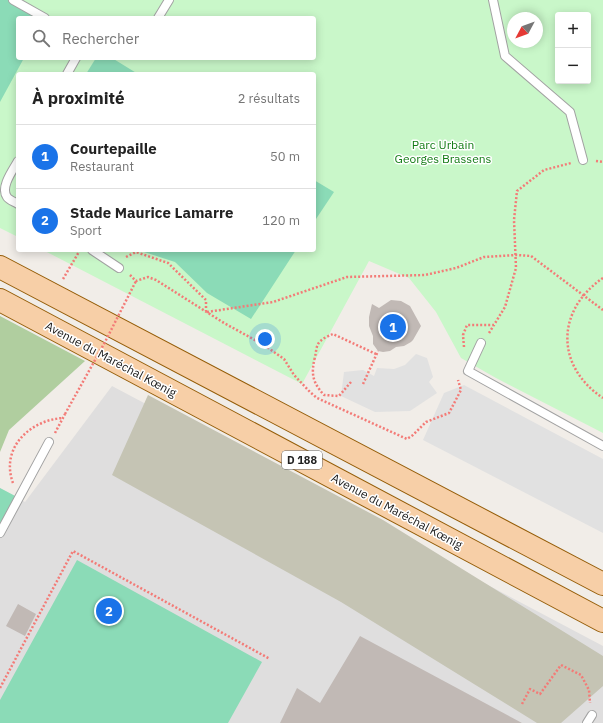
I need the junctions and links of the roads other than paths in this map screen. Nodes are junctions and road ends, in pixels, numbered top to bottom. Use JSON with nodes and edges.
{"nodes":[{"id":1,"x":13,"y":0,"type":"edge"},
{"id":2,"x":169,"y":0,"type":"edge"},
{"id":3,"x":493,"y":0,"type":"edge"},
{"id":4,"x":41,"y":16,"type":"edge"},
{"id":5,"x":159,"y":16,"type":"edge"},
{"id":6,"x":75,"y":60,"type":"edge"},
{"id":7,"x":68,"y":72,"type":"edge"},
{"id":8,"x":583,"y":160,"type":"road end"},
{"id":9,"x":16,"y":165,"type":"edge"},
{"id":10,"x":16,"y":203,"type":"edge"},
{"id":11,"x":95,"y":252,"type":"edge"},
{"id":12,"x":117,"y":266,"type":"road end"},
{"id":13,"x":0,"y":267,"type":"edge"},
{"id":14,"x":0,"y":300,"type":"edge"},
{"id":15,"x":482,"y":343,"type":"road end"},
{"id":16,"x":49,"y":442,"type":"dead end"},
{"id":17,"x":603,"y":446,"type":"edge"},
{"id":18,"x":0,"y":533,"type":"edge"},
{"id":19,"x":603,"y":584,"type":"edge"},
{"id":20,"x":603,"y":621,"type":"edge"},
{"id":21,"x":592,"y":715,"type":"road end"},
{"id":22,"x":587,"y":723,"type":"edge"}],
"edges":[{"from":1,"to":4,"type":"lane"},
{"from":2,"to":5,"type":"lane"},
{"from":3,"to":8,"type":"lane"},
{"from":6,"to":7,"type":"lane"},
{"from":9,"to":10,"type":"lane"},
{"from":11,"to":12,"type":"lane"},
{"from":13,"to":19,"type":"main road","number":"D 188"},
{"from":14,"to":20,"type":"main road","name":"Avenue du Maréchal Kœnig","number":"D 188"},
{"from":15,"to":17,"type":"lane"},
{"from":16,"to":18,"type":"lane"},
{"from":21,"to":22,"type":"lane"}]}
